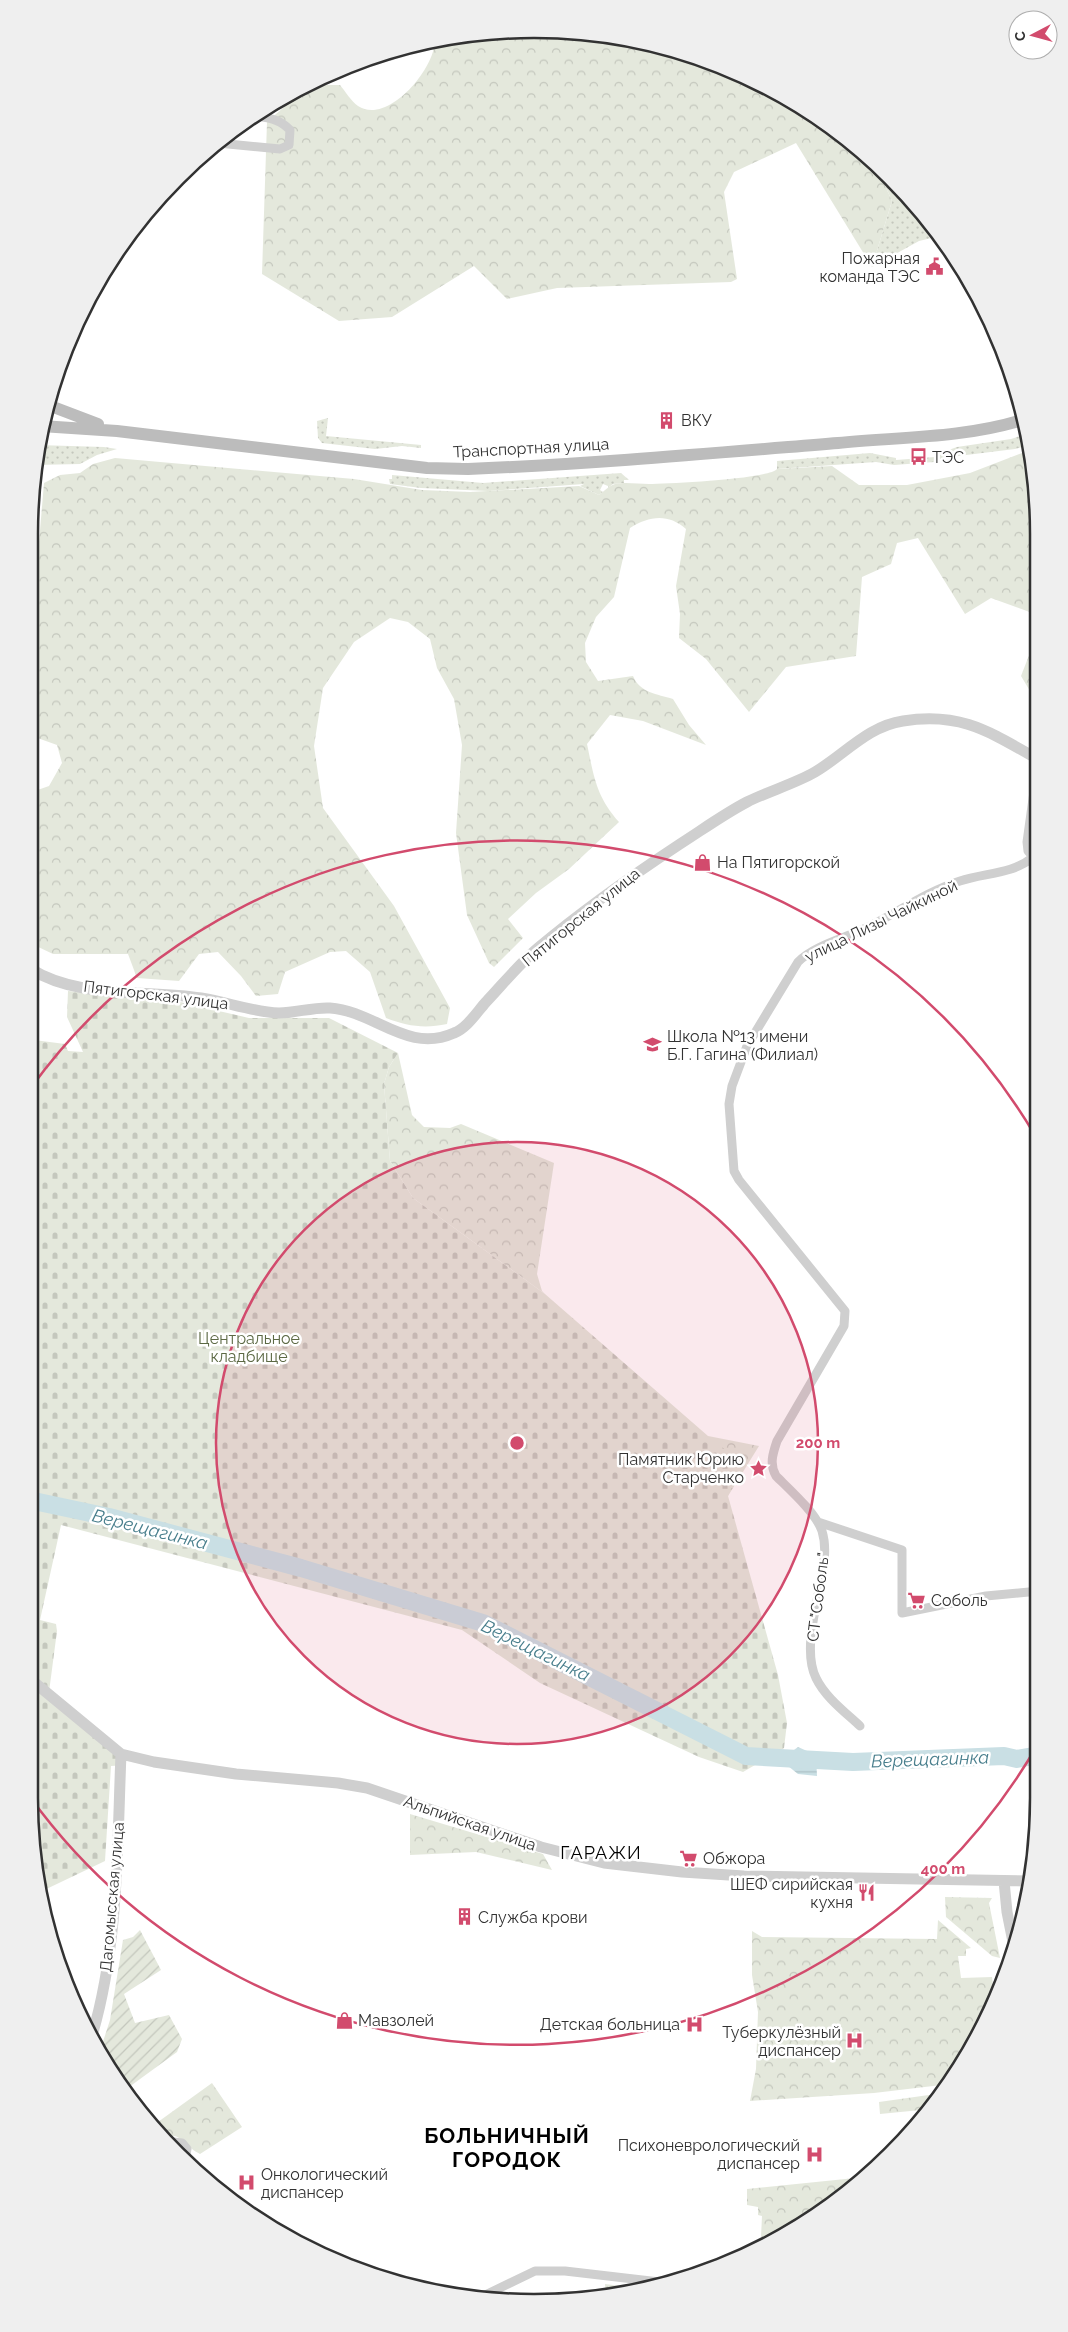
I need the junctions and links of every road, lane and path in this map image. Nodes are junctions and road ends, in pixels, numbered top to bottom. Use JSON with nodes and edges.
{"nodes":[{"id":1,"x":264,"y":117,"type":"edge"},
{"id":2,"x":227,"y":144,"type":"edge"},
{"id":3,"x":54,"y":407,"type":"edge"},
{"id":4,"x":1018,"y":422,"type":"edge"},
{"id":5,"x":49,"y":427,"type":"edge"},
{"id":6,"x":117,"y":431,"type":"junction"},
{"id":7,"x":1030,"y":755,"type":"edge"},
{"id":8,"x":1030,"y":820,"type":"edge"},
{"id":9,"x":1030,"y":854,"type":"edge"},
{"id":10,"x":1030,"y":861,"type":"edge"},
{"id":11,"x":38,"y":972,"type":"edge"},
{"id":12,"x":772,"y":1470,"type":"joint"},
{"id":13,"x":818,"y":1522,"type":"junction"},
{"id":14,"x":1030,"y":1593,"type":"edge"},
{"id":15,"x":38,"y":1685,"type":"edge"},
{"id":16,"x":860,"y":1726,"type":"dead end"},
{"id":17,"x":121,"y":1754,"type":"junction"},
{"id":18,"x":1004,"y":1881,"type":"junction"},
{"id":19,"x":1023,"y":1881,"type":"edge"},
{"id":20,"x":1011,"y":1935,"type":"edge"},
{"id":21,"x":94,"y":2028,"type":"edge"},
{"id":22,"x":176,"y":2142,"type":"edge"},
{"id":23,"x":186,"y":2152,"type":"edge"},
{"id":24,"x":650,"y":2281,"type":"edge"},
{"id":25,"x":491,"y":2292,"type":"edge"}],
"edges":[{"from":1,"to":2,"type":"street"},
{"from":3,"to":6,"type":"main road"},
{"from":4,"to":6,"type":"main road","name":"Транспортная улица"},
{"from":5,"to":6,"type":"main road","name":"Транспортная улица"},
{"from":7,"to":11,"type":"street","name":"Пятигорская улица"},
{"from":8,"to":9,"type":"street","name":"улица Лизы Чайкиной"},
{"from":10,"to":12,"type":"street","name":"улица Лизы Чайкиной"},
{"from":12,"to":13,"type":"street","name":"СТ \"Соболь\""},
{"from":13,"to":14,"type":"street"},
{"from":13,"to":16,"type":"street","name":"СТ \"Соболь\""},
{"from":15,"to":17,"type":"street"},
{"from":17,"to":18,"type":"street","name":"Альпийская улица"},
{"from":17,"to":21,"type":"street","name":"Дагомысская улица"},
{"from":18,"to":19,"type":"street","name":"Альпийская улица"},
{"from":18,"to":20,"type":"street"},
{"from":22,"to":23,"type":"street"},
{"from":24,"to":25,"type":"street"}]}
